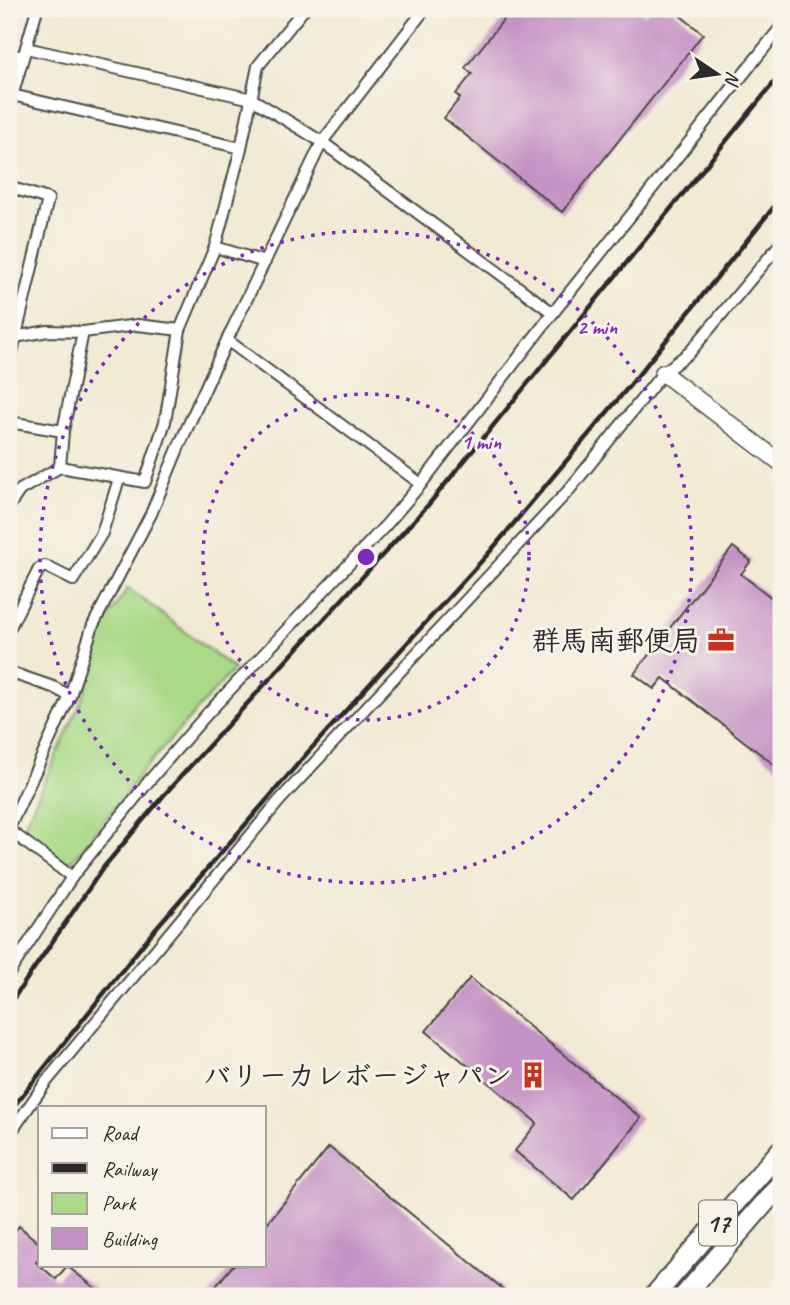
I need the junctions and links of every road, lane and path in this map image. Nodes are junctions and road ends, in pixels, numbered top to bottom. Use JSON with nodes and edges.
{"nodes":[{"id":1,"x":37,"y":9,"type":"edge"},
{"id":2,"x":304,"y":9,"type":"edge"},
{"id":3,"x":425,"y":9,"type":"edge"},
{"id":4,"x":781,"y":27,"type":"edge"},
{"id":5,"x":25,"y":53,"type":"junction"},
{"id":6,"x":9,"y":54,"type":"edge"},
{"id":7,"x":12,"y":95,"type":"junction"},
{"id":8,"x":252,"y":99,"type":"junction"},
{"id":9,"x":9,"y":107,"type":"edge"},
{"id":10,"x":322,"y":142,"type":"junction"},
{"id":11,"x":241,"y":148,"type":"junction"},
{"id":12,"x":9,"y":187,"type":"edge"},
{"id":13,"x":781,"y":243,"type":"edge"},
{"id":14,"x":215,"y":247,"type":"junction"},
{"id":15,"x":265,"y":262,"type":"junction"},
{"id":16,"x":552,"y":313,"type":"junction"},
{"id":17,"x":180,"y":330,"type":"junction"},
{"id":18,"x":83,"y":332,"type":"junction"},
{"id":19,"x":11,"y":338,"type":"edge"},
{"id":20,"x":227,"y":340,"type":"junction"},
{"id":21,"x":9,"y":365,"type":"edge"},
{"id":22,"x":663,"y":373,"type":"junction"},
{"id":23,"x":9,"y":422,"type":"edge"},
{"id":24,"x":63,"y":431,"type":"junction"},
{"id":25,"x":781,"y":463,"type":"edge"},
{"id":26,"x":60,"y":467,"type":"junction"},
{"id":27,"x":119,"y":479,"type":"junction"},
{"id":28,"x":421,"y":484,"type":"junction"},
{"id":29,"x":9,"y":506,"type":"edge"},
{"id":30,"x":12,"y":615,"type":"edge"},
{"id":31,"x":9,"y":629,"type":"edge"},
{"id":32,"x":9,"y":672,"type":"edge"},
{"id":33,"x":70,"y":696,"type":"junction"},
{"id":34,"x":9,"y":829,"type":"edge"},
{"id":35,"x":72,"y":877,"type":"junction"},
{"id":36,"x":9,"y":973,"type":"edge"},
{"id":37,"x":9,"y":1135,"type":"edge"},
{"id":38,"x":781,"y":1150,"type":"edge"},
{"id":39,"x":781,"y":1184,"type":"edge"},
{"id":40,"x":654,"y":1296,"type":"edge"},
{"id":41,"x":684,"y":1296,"type":"edge"}],
"edges":[{"from":1,"to":5,"type":"street"},
{"from":2,"to":8,"type":"street"},
{"from":3,"to":10,"type":"street"},
{"from":4,"to":16,"type":"street"},
{"from":5,"to":6,"type":"street"},
{"from":5,"to":7,"type":"street"},
{"from":5,"to":8,"type":"street"},
{"from":7,"to":9,"type":"street"},
{"from":7,"to":11,"type":"street"},
{"from":8,"to":10,"type":"street"},
{"from":8,"to":11,"type":"street"},
{"from":10,"to":15,"type":"street"},
{"from":10,"to":16,"type":"street"},
{"from":11,"to":14,"type":"street"},
{"from":12,"to":19,"type":"street"},
{"from":13,"to":22,"type":"street"},
{"from":14,"to":15,"type":"street"},
{"from":14,"to":17,"type":"street"},
{"from":15,"to":20,"type":"street"},
{"from":16,"to":28,"type":"street"},
{"from":17,"to":18,"type":"street"},
{"from":17,"to":27,"type":"street"},
{"from":18,"to":19,"type":"street"},
{"from":18,"to":24,"type":"street"},
{"from":19,"to":21,"type":"street"},
{"from":20,"to":28,"type":"street"},
{"from":20,"to":33,"type":"street"},
{"from":22,"to":25,"type":"street"},
{"from":22,"to":37,"type":"street"},
{"from":23,"to":24,"type":"street"},
{"from":24,"to":26,"type":"street"},
{"from":26,"to":27,"type":"street"},
{"from":26,"to":29,"type":"street"},
{"from":27,"to":30,"type":"street"},
{"from":28,"to":35,"type":"street"},
{"from":30,"to":31,"type":"street"},
{"from":32,"to":33,"type":"street"},
{"from":33,"to":34,"type":"street"},
{"from":34,"to":35,"type":"street"},
{"from":35,"to":36,"type":"street"},
{"from":38,"to":40,"type":"highway","number":"17"},
{"from":39,"to":41,"type":"highway","number":"17"}]}
